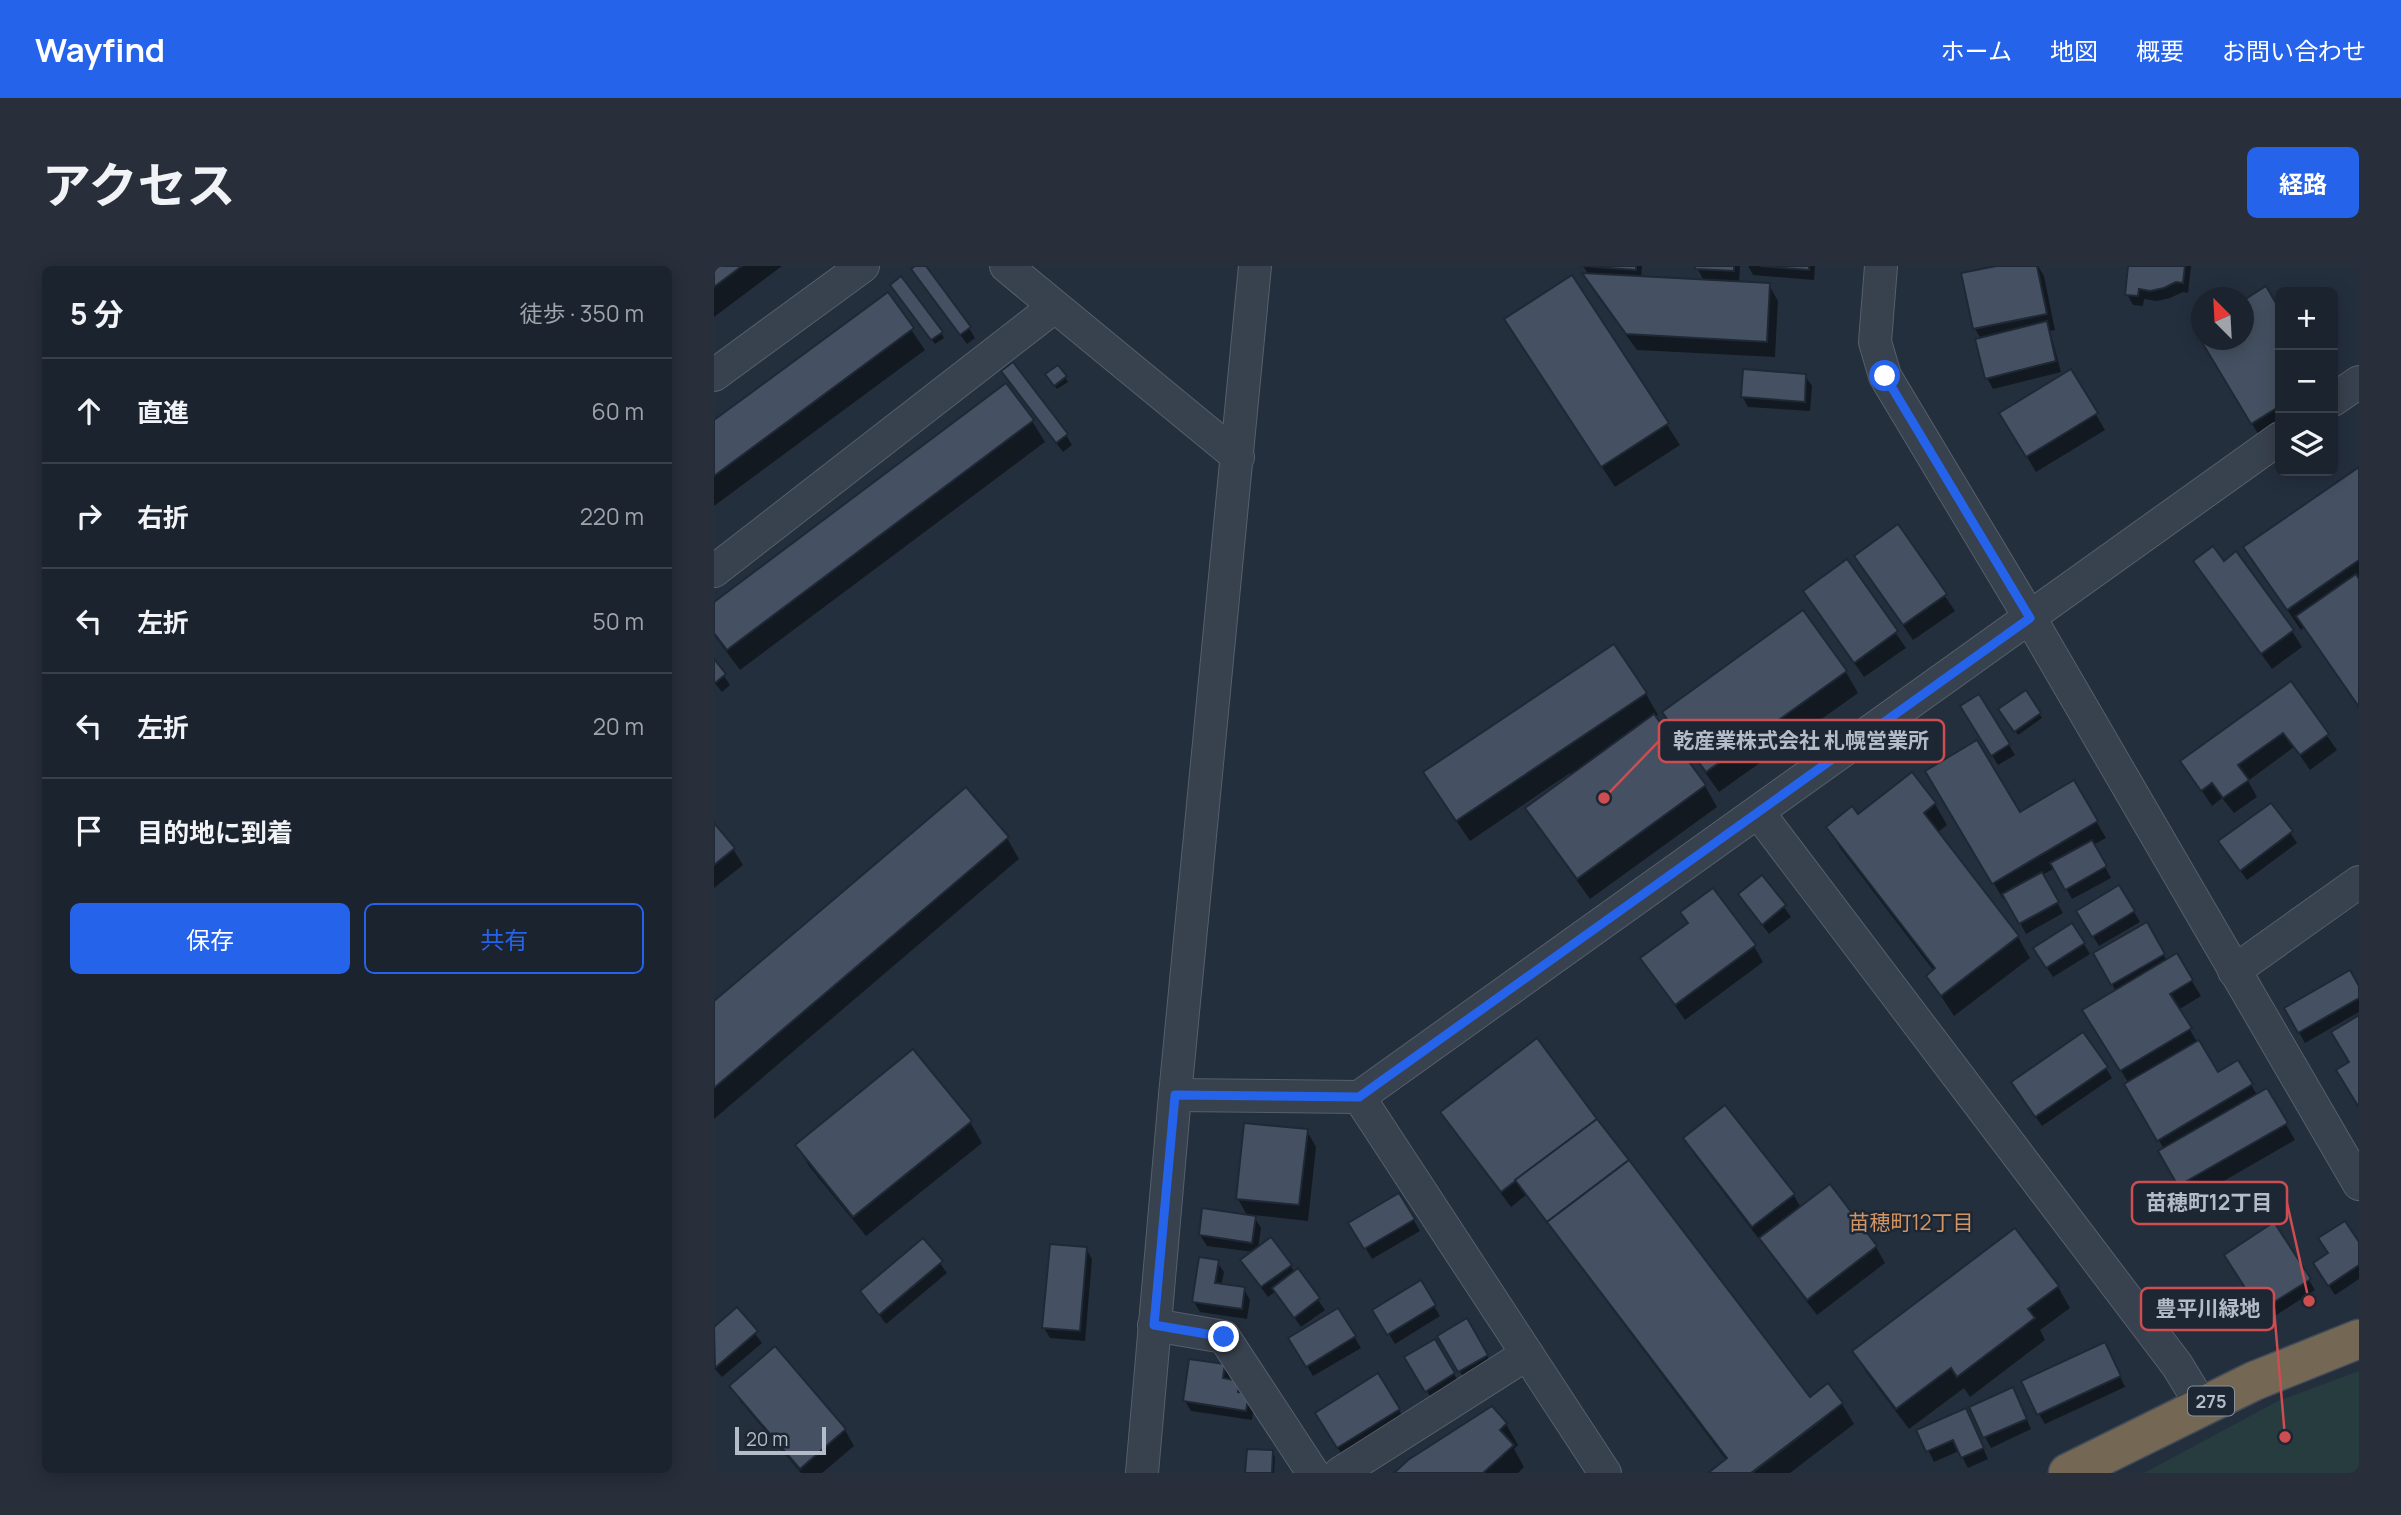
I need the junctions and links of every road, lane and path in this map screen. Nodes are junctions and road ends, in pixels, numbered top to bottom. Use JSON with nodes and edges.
{"nodes":[{"id":1,"x":863,"y":266,"type":"edge"},
{"id":2,"x":1006,"y":266,"type":"edge"},
{"id":3,"x":1255,"y":266,"type":"edge"},
{"id":4,"x":1881,"y":266,"type":"edge"},
{"id":5,"x":1054,"y":307,"type":"junction"},
{"id":6,"x":714,"y":375,"type":"edge"},
{"id":7,"x":2359,"y":382,"type":"edge"},
{"id":8,"x":2338,"y":397,"type":"edge"},
{"id":9,"x":2275,"y":442,"type":"edge"},
{"id":10,"x":1238,"y":457,"type":"junction"},
{"id":11,"x":714,"y":571,"type":"edge"},
{"id":12,"x":2030,"y":618,"type":"junction"},
{"id":13,"x":1758,"y":812,"type":"junction"},
{"id":14,"x":2359,"y":881,"type":"edge"},
{"id":15,"x":2234,"y":971,"type":"junction"},
{"id":16,"x":1175,"y":1095,"type":"junction"},
{"id":17,"x":1359,"y":1097,"type":"junction"},
{"id":18,"x":2359,"y":1184,"type":"edge"},
{"id":19,"x":1154,"y":1325,"type":"junction"},
{"id":20,"x":2359,"y":1339,"type":"edge"},
{"id":21,"x":1527,"y":1354,"type":"junction"},
{"id":22,"x":2202,"y":1406,"type":"junction"},
{"id":23,"x":1142,"y":1473,"type":"edge"},
{"id":24,"x":1313,"y":1473,"type":"edge"},
{"id":25,"x":1340,"y":1473,"type":"edge"},
{"id":26,"x":1605,"y":1473,"type":"edge"},
{"id":27,"x":2068,"y":1473,"type":"edge"}],
"edges":[{"from":1,"to":6,"type":"street"},
{"from":2,"to":5,"type":"street"},
{"from":3,"to":10,"type":"street"},
{"from":4,"to":12,"type":"street"},
{"from":5,"to":10,"type":"street"},
{"from":5,"to":11,"type":"street"},
{"from":7,"to":8,"type":"street"},
{"from":9,"to":12,"type":"street"},
{"from":10,"to":16,"type":"street"},
{"from":12,"to":13,"type":"street"},
{"from":12,"to":15,"type":"street"},
{"from":13,"to":17,"type":"street"},
{"from":13,"to":22,"type":"street"},
{"from":14,"to":15,"type":"street"},
{"from":15,"to":18,"type":"street"},
{"from":16,"to":17,"type":"street"},
{"from":16,"to":19,"type":"street"},
{"from":17,"to":21,"type":"street"},
{"from":19,"to":23,"type":"street"},
{"from":19,"to":24,"type":"street"},
{"from":20,"to":22,"type":"highway","number":"275"},
{"from":21,"to":25,"type":"street"},
{"from":21,"to":26,"type":"street"},
{"from":22,"to":27,"type":"highway","number":"275"}]}
